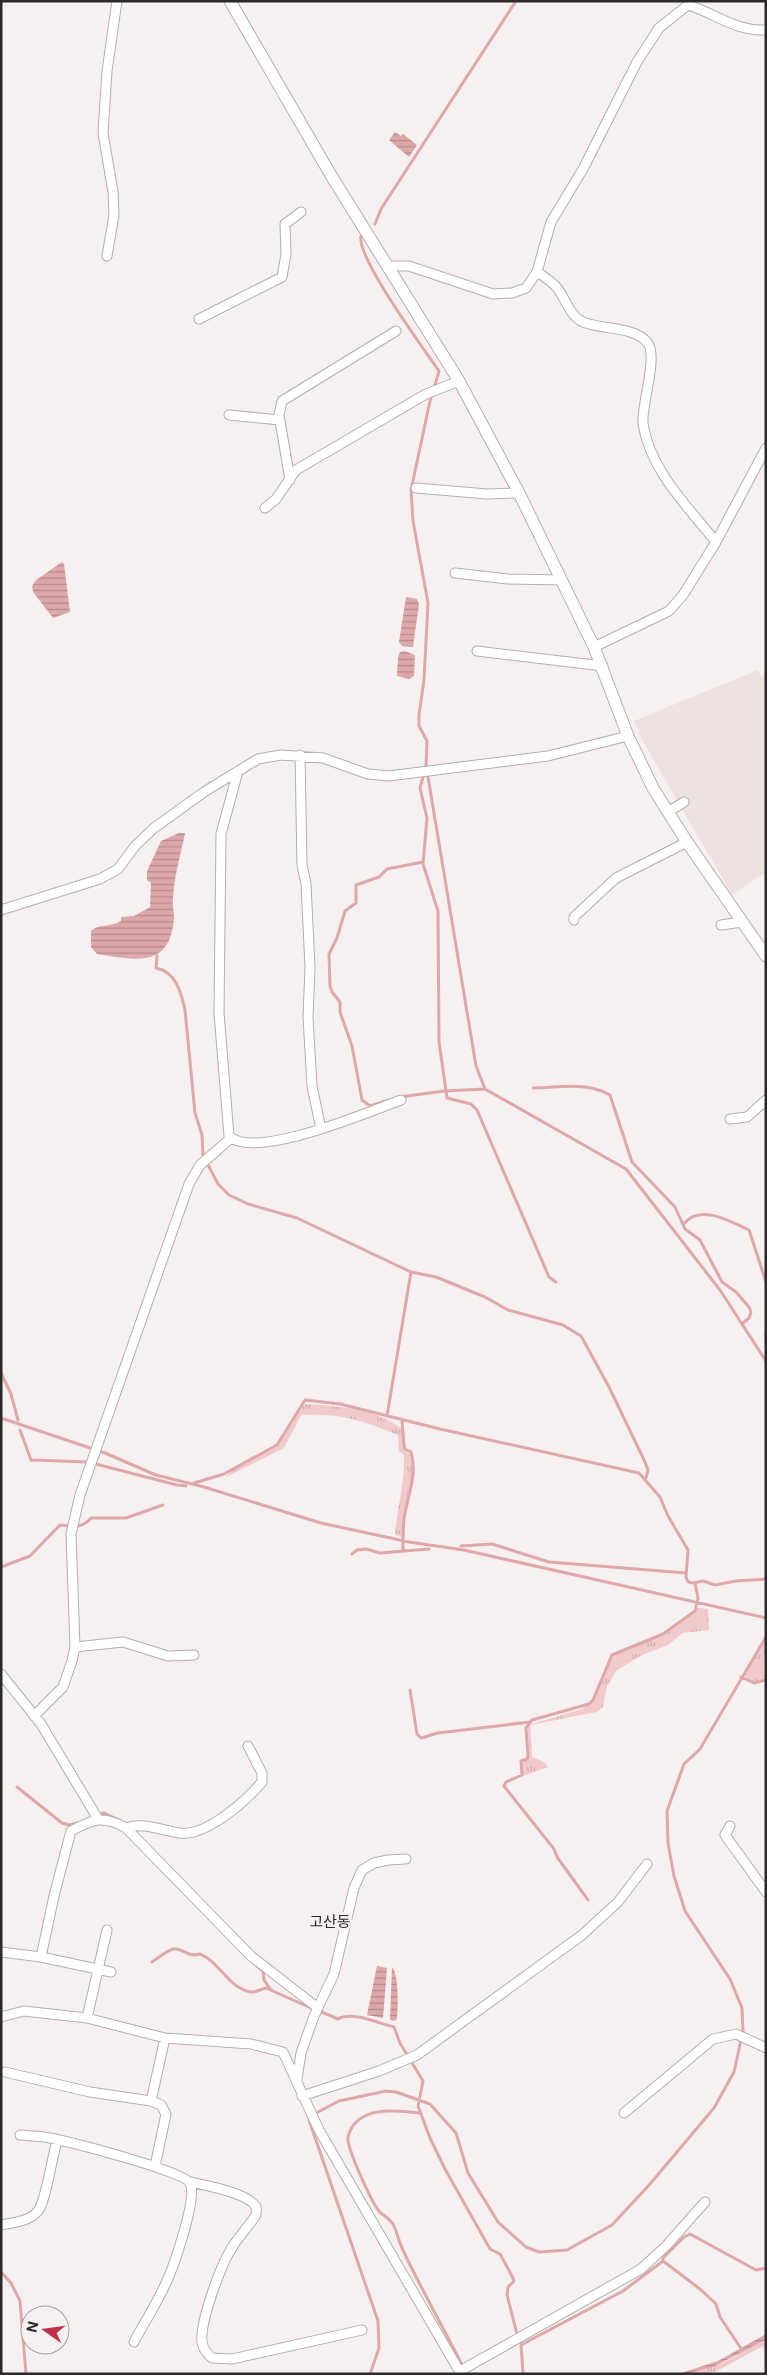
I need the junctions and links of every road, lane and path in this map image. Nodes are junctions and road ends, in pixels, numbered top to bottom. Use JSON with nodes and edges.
{"nodes":[{"id":1,"x":117,"y":1,"type":"edge"},
{"id":2,"x":230,"y":1,"type":"edge"},
{"id":3,"x":766,"y":30,"type":"edge"},
{"id":4,"x":301,"y":212,"type":"dead end"},
{"id":5,"x":107,"y":256,"type":"dead end"},
{"id":6,"x":387,"y":266,"type":"junction"},
{"id":7,"x":537,"y":272,"type":"junction"},
{"id":8,"x":199,"y":319,"type":"dead end"},
{"id":9,"x":396,"y":331,"type":"dead end"},
{"id":10,"x":459,"y":381,"type":"junction"},
{"id":11,"x":229,"y":415,"type":"dead end"},
{"id":12,"x":280,"y":420,"type":"junction"},
{"id":13,"x":766,"y":448,"type":"edge"},
{"id":14,"x":290,"y":480,"type":"junction"},
{"id":15,"x":416,"y":488,"type":"dead end"},
{"id":16,"x":519,"y":493,"type":"junction"},
{"id":17,"x":265,"y":508,"type":"dead end"},
{"id":18,"x":716,"y":542,"type":"junction"},
{"id":19,"x":455,"y":573,"type":"dead end"},
{"id":20,"x":561,"y":580,"type":"junction"},
{"id":21,"x":594,"y":647,"type":"junction"},
{"id":22,"x":477,"y":651,"type":"dead end"},
{"id":23,"x":603,"y":666,"type":"junction"},
{"id":24,"x":628,"y":736,"type":"junction"},
{"id":25,"x":300,"y":755,"type":"junction"},
{"id":26,"x":238,"y":772,"type":"junction"},
{"id":27,"x":684,"y":802,"type":"dead end"},
{"id":28,"x":668,"y":812,"type":"junction"},
{"id":29,"x":688,"y":842,"type":"junction"},
{"id":30,"x":1,"y":910,"type":"edge"},
{"id":31,"x":574,"y":920,"type":"dead end"},
{"id":32,"x":742,"y":922,"type":"junction"},
{"id":33,"x":721,"y":925,"type":"dead end"},
{"id":34,"x":766,"y":956,"type":"edge"},
{"id":35,"x":401,"y":1100,"type":"dead end"},
{"id":36,"x":766,"y":1100,"type":"edge"},
{"id":37,"x":730,"y":1119,"type":"dead end"},
{"id":38,"x":321,"y":1129,"type":"junction"},
{"id":39,"x":231,"y":1138,"type":"junction"},
{"id":40,"x":75,"y":1647,"type":"junction"},
{"id":41,"x":194,"y":1655,"type":"dead end"},
{"id":42,"x":1,"y":1674,"type":"edge"},
{"id":43,"x":34,"y":1716,"type":"junction"},
{"id":44,"x":248,"y":1746,"type":"dead end"},
{"id":45,"x":98,"y":1819,"type":"junction"},
{"id":46,"x":730,"y":1826,"type":"dead end"},
{"id":47,"x":126,"y":1828,"type":"junction"},
{"id":48,"x":406,"y":1859,"type":"dead end"},
{"id":49,"x":647,"y":1864,"type":"dead end"},
{"id":50,"x":766,"y":1892,"type":"edge"},
{"id":51,"x":107,"y":1930,"type":"dead end"},
{"id":52,"x":1,"y":1952,"type":"edge"},
{"id":53,"x":41,"y":1958,"type":"junction"},
{"id":54,"x":97,"y":1969,"type":"junction"},
{"id":55,"x":111,"y":1972,"type":"dead end"},
{"id":56,"x":318,"y":2008,"type":"junction"},
{"id":57,"x":1,"y":2017,"type":"edge"},
{"id":58,"x":86,"y":2018,"type":"junction"},
{"id":59,"x":165,"y":2038,"type":"junction"},
{"id":60,"x":766,"y":2048,"type":"edge"},
{"id":61,"x":5,"y":2072,"type":"dead end"},
{"id":62,"x":297,"y":2079,"type":"junction"},
{"id":63,"x":302,"y":2096,"type":"junction"},
{"id":64,"x":151,"y":2101,"type":"junction"},
{"id":65,"x":624,"y":2112,"type":"dead end"},
{"id":66,"x":20,"y":2135,"type":"dead end"},
{"id":67,"x":57,"y":2141,"type":"junction"},
{"id":68,"x":155,"y":2166,"type":"junction"},
{"id":69,"x":190,"y":2182,"type":"junction"},
{"id":70,"x":706,"y":2202,"type":"dead end"},
{"id":71,"x":1,"y":2225,"type":"edge"},
{"id":72,"x":362,"y":2330,"type":"dead end"},
{"id":73,"x":134,"y":2342,"type":"dead end"},
{"id":74,"x":461,"y":2372,"type":"edge"}],
"edges":[{"from":1,"to":5,"type":"street"},
{"from":2,"to":6,"type":"street"},
{"from":3,"to":7,"type":"street"},
{"from":4,"to":8,"type":"street"},
{"from":6,"to":7,"type":"street"},
{"from":6,"to":10,"type":"street"},
{"from":7,"to":18,"type":"street"},
{"from":9,"to":12,"type":"street"},
{"from":10,"to":14,"type":"street"},
{"from":10,"to":16,"type":"street"},
{"from":11,"to":12,"type":"street"},
{"from":12,"to":14,"type":"street"},
{"from":13,"to":18,"type":"street"},
{"from":14,"to":17,"type":"street"},
{"from":15,"to":16,"type":"street"},
{"from":16,"to":20,"type":"street"},
{"from":18,"to":21,"type":"street"},
{"from":19,"to":20,"type":"street"},
{"from":20,"to":21,"type":"street"},
{"from":21,"to":23,"type":"street"},
{"from":22,"to":23,"type":"street"},
{"from":23,"to":24,"type":"street"},
{"from":24,"to":25,"type":"street"},
{"from":24,"to":28,"type":"street"},
{"from":25,"to":26,"type":"street"},
{"from":25,"to":38,"type":"street"},
{"from":26,"to":30,"type":"street"},
{"from":26,"to":39,"type":"street"},
{"from":27,"to":28,"type":"street"},
{"from":28,"to":29,"type":"street"},
{"from":29,"to":31,"type":"street"},
{"from":29,"to":32,"type":"street"},
{"from":32,"to":33,"type":"street"},
{"from":32,"to":34,"type":"street"},
{"from":35,"to":38,"type":"street"},
{"from":36,"to":37,"type":"street"},
{"from":38,"to":39,"type":"street"},
{"from":39,"to":40,"type":"street"},
{"from":40,"to":41,"type":"street"},
{"from":40,"to":43,"type":"street"},
{"from":42,"to":43,"type":"street"},
{"from":43,"to":45,"type":"street"},
{"from":44,"to":47,"type":"street"},
{"from":45,"to":47,"type":"street"},
{"from":45,"to":53,"type":"street"},
{"from":46,"to":50,"type":"street"},
{"from":47,"to":56,"type":"street"},
{"from":48,"to":56,"type":"street"},
{"from":49,"to":63,"type":"street"},
{"from":51,"to":54,"type":"street"},
{"from":52,"to":53,"type":"street"},
{"from":53,"to":54,"type":"street"},
{"from":54,"to":55,"type":"street"},
{"from":54,"to":58,"type":"street"},
{"from":56,"to":62,"type":"street"},
{"from":57,"to":58,"type":"street"},
{"from":58,"to":59,"type":"street"},
{"from":59,"to":62,"type":"street"},
{"from":59,"to":64,"type":"street"},
{"from":60,"to":65,"type":"street"},
{"from":61,"to":64,"type":"street"},
{"from":62,"to":63,"type":"street"},
{"from":63,"to":74,"type":"street"},
{"from":64,"to":68,"type":"street"},
{"from":66,"to":67,"type":"street"},
{"from":67,"to":68,"type":"street"},
{"from":67,"to":71,"type":"street"},
{"from":68,"to":69,"type":"street"},
{"from":69,"to":72,"type":"street"},
{"from":69,"to":73,"type":"street"},
{"from":70,"to":74,"type":"street"}]}
